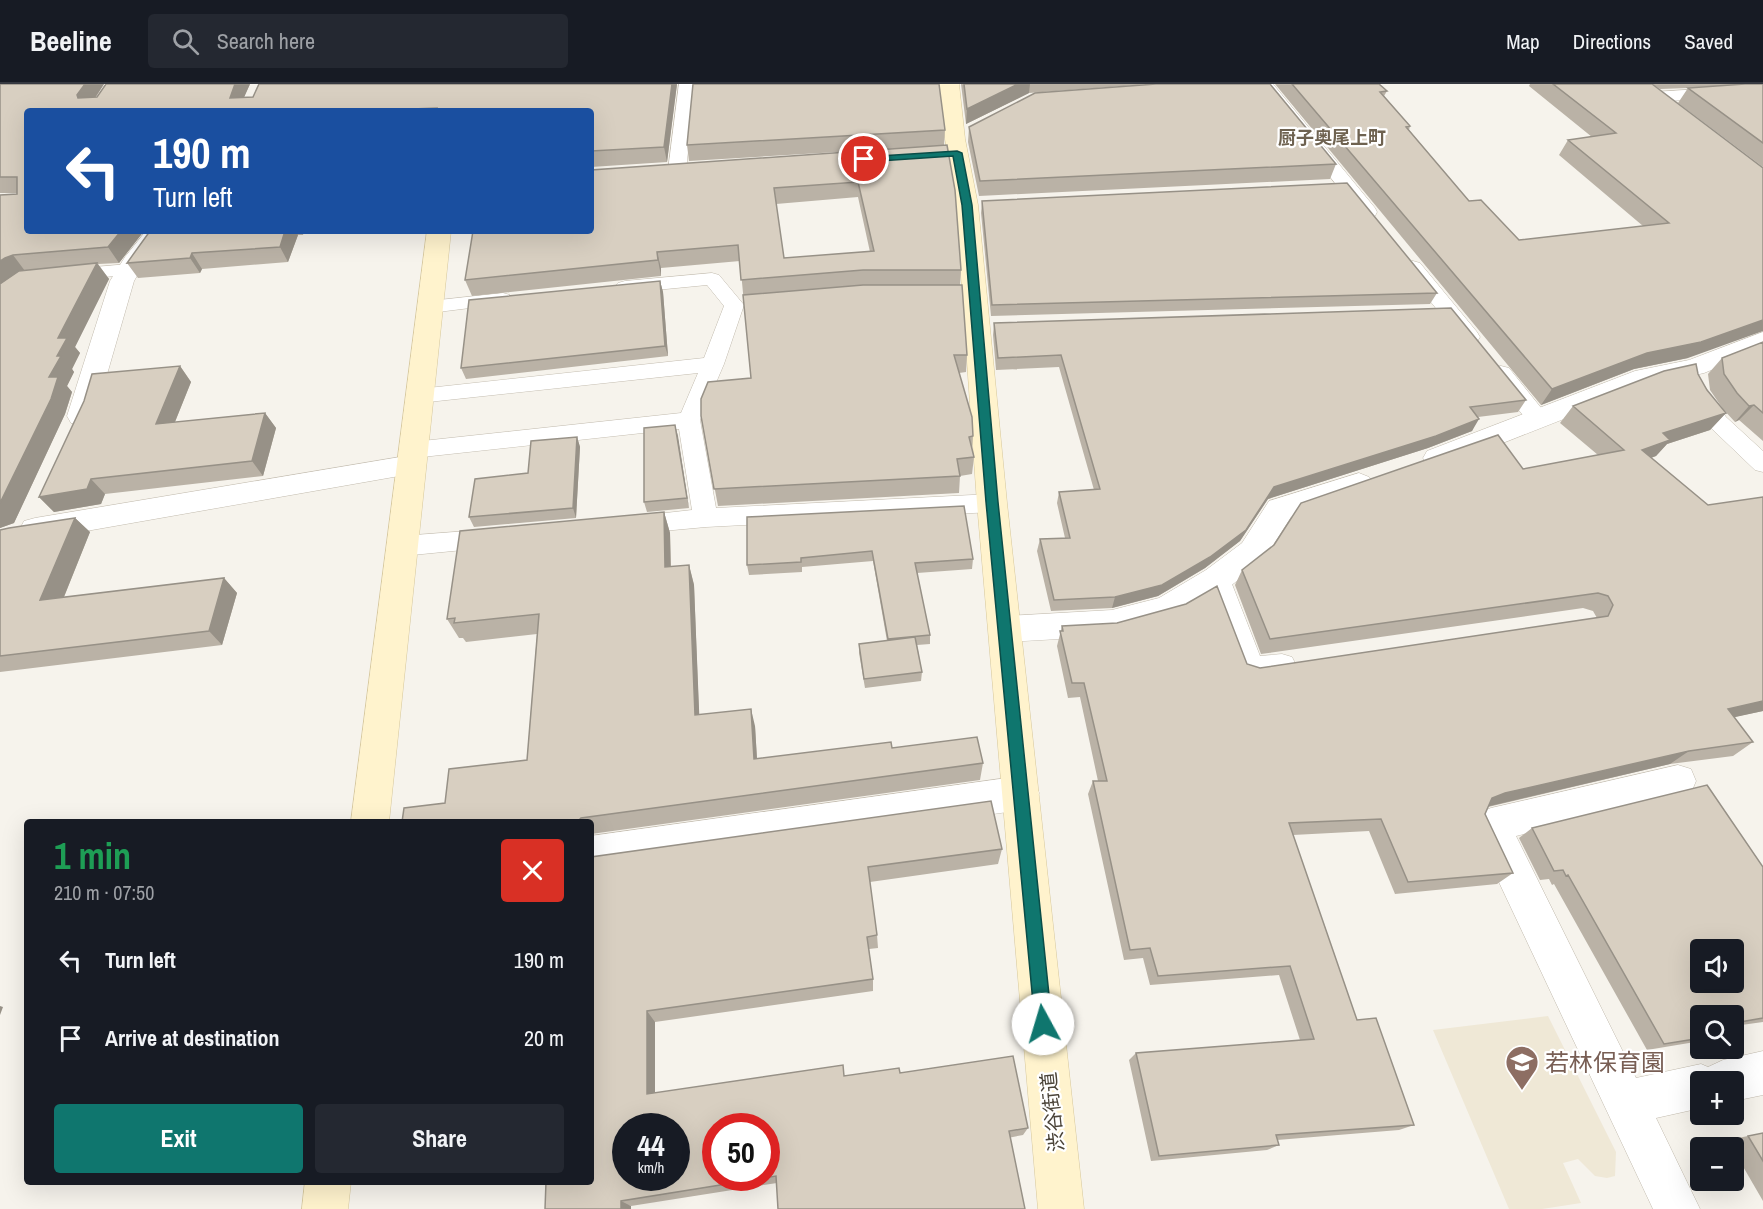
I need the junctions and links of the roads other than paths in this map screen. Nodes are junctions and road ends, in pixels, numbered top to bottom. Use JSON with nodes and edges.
{"nodes":[{"id":1,"x":687,"y":84,"type":"edge"},
{"id":2,"x":949,"y":84,"type":"edge"},
{"id":3,"x":1265,"y":84,"type":"edge"},
{"id":4,"x":1646,"y":90,"type":"edge"},
{"id":5,"x":1763,"y":90,"type":"edge"},
{"id":6,"x":1681,"y":117,"type":"edge"},
{"id":7,"x":701,"y":170,"type":"edge"},
{"id":8,"x":677,"y":171,"type":"junction"},
{"id":9,"x":656,"y":173,"type":"edge"},
{"id":10,"x":1347,"y":186,"type":"junction"},
{"id":11,"x":1323,"y":187,"type":"edge"},
{"id":12,"x":1376,"y":222,"type":"edge"},
{"id":13,"x":156,"y":234,"type":"edge"},
{"id":14,"x":439,"y":234,"type":"edge"},
{"id":15,"x":1398,"y":249,"type":"edge"},
{"id":16,"x":129,"y":270,"type":"junction"},
{"id":17,"x":606,"y":289,"type":"edge"},
{"id":18,"x":0,"y":297,"type":"edge"},
{"id":19,"x":524,"y":297,"type":"edge"},
{"id":20,"x":758,"y":303,"type":"edge"},
{"id":21,"x":735,"y":305,"type":"junction"},
{"id":22,"x":430,"y":307,"type":"junction"},
{"id":23,"x":1450,"y":312,"type":"junction"},
{"id":24,"x":1426,"y":313,"type":"edge"},
{"id":25,"x":1763,"y":340,"type":"edge"},
{"id":26,"x":713,"y":364,"type":"junction"},
{"id":27,"x":1695,"y":367,"type":"junction"},
{"id":28,"x":419,"y":396,"type":"junction"},
{"id":29,"x":1538,"y":419,"type":"junction"},
{"id":30,"x":689,"y":420,"type":"junction"},
{"id":31,"x":71,"y":436,"type":"edge"},
{"id":32,"x":412,"y":458,"type":"junction"},
{"id":33,"x":1763,"y":464,"type":"edge"},
{"id":34,"x":1417,"y":465,"type":"edge"},
{"id":35,"x":1383,"y":476,"type":"edge"},
{"id":36,"x":42,"y":499,"type":"edge"},
{"id":37,"x":992,"y":502,"type":"junction"},
{"id":38,"x":706,"y":518,"type":"junction"},
{"id":39,"x":612,"y":527,"type":"edge"},
{"id":40,"x":519,"y":536,"type":"edge"},
{"id":41,"x":402,"y":546,"type":"junction"},
{"id":42,"x":1217,"y":579,"type":"junction"},
{"id":43,"x":1005,"y":629,"type":"junction"},
{"id":44,"x":1308,"y":661,"type":"edge"},
{"id":45,"x":1678,"y":781,"type":"dead end"},
{"id":46,"x":1021,"y":793,"type":"junction"},
{"id":47,"x":370,"y":819,"type":"edge"},
{"id":48,"x":594,"y":854,"type":"edge"},
{"id":49,"x":1763,"y":1073,"type":"edge"},
{"id":50,"x":1744,"y":1077,"type":"edge"},
{"id":51,"x":1690,"y":1088,"type":"edge"},
{"id":52,"x":1627,"y":1102,"type":"junction"},
{"id":53,"x":328,"y":1185,"type":"edge"},
{"id":54,"x":325,"y":1209,"type":"edge"},
{"id":55,"x":1061,"y":1209,"type":"edge"},
{"id":56,"x":1677,"y":1209,"type":"edge"}],
"edges":[{"from":1,"to":8,"type":"lane"},
{"from":2,"to":37,"type":"main road","name":"渋谷街道"},
{"from":3,"to":10,"type":"lane"},
{"from":4,"to":5,"type":"lane"},
{"from":4,"to":6,"type":"street"},
{"from":7,"to":8,"type":"street"},
{"from":8,"to":9,"type":"street"},
{"from":10,"to":11,"type":"lane"},
{"from":10,"to":12,"type":"lane"},
{"from":13,"to":16,"type":"street"},
{"from":14,"to":22,"type":"main road"},
{"from":15,"to":23,"type":"lane"},
{"from":16,"to":18,"type":"lane"},
{"from":16,"to":31,"type":"street"},
{"from":17,"to":21,"type":"lane"},
{"from":19,"to":22,"type":"lane"},
{"from":20,"to":21,"type":"lane"},
{"from":21,"to":26,"type":"lane"},
{"from":22,"to":28,"type":"main road"},
{"from":23,"to":24,"type":"lane"},
{"from":23,"to":29,"type":"lane"},
{"from":25,"to":27,"type":"street"},
{"from":26,"to":28,"type":"lane"},
{"from":26,"to":30,"type":"lane"},
{"from":27,"to":29,"type":"street"},
{"from":27,"to":33,"type":"lane"},
{"from":28,"to":32,"type":"main road"},
{"from":29,"to":34,"type":"street"},
{"from":30,"to":32,"type":"lane"},
{"from":30,"to":38,"type":"lane"},
{"from":32,"to":36,"type":"street"},
{"from":32,"to":41,"type":"main road"},
{"from":35,"to":42,"type":"street"},
{"from":37,"to":38,"type":"lane"},
{"from":37,"to":43,"type":"main road","name":"渋谷街道"},
{"from":38,"to":39,"type":"lane"},
{"from":40,"to":41,"type":"lane"},
{"from":41,"to":47,"type":"main road"},
{"from":42,"to":43,"type":"street"},
{"from":42,"to":44,"type":"lane"},
{"from":43,"to":46,"type":"main road","name":"渋谷街道"},
{"from":45,"to":52,"type":"street"},
{"from":46,"to":48,"type":"street"},
{"from":46,"to":55,"type":"main road","name":"渋谷街道"},
{"from":49,"to":50,"type":"street"},
{"from":51,"to":52,"type":"street"},
{"from":52,"to":56,"type":"street"},
{"from":53,"to":54,"type":"main road"}]}
